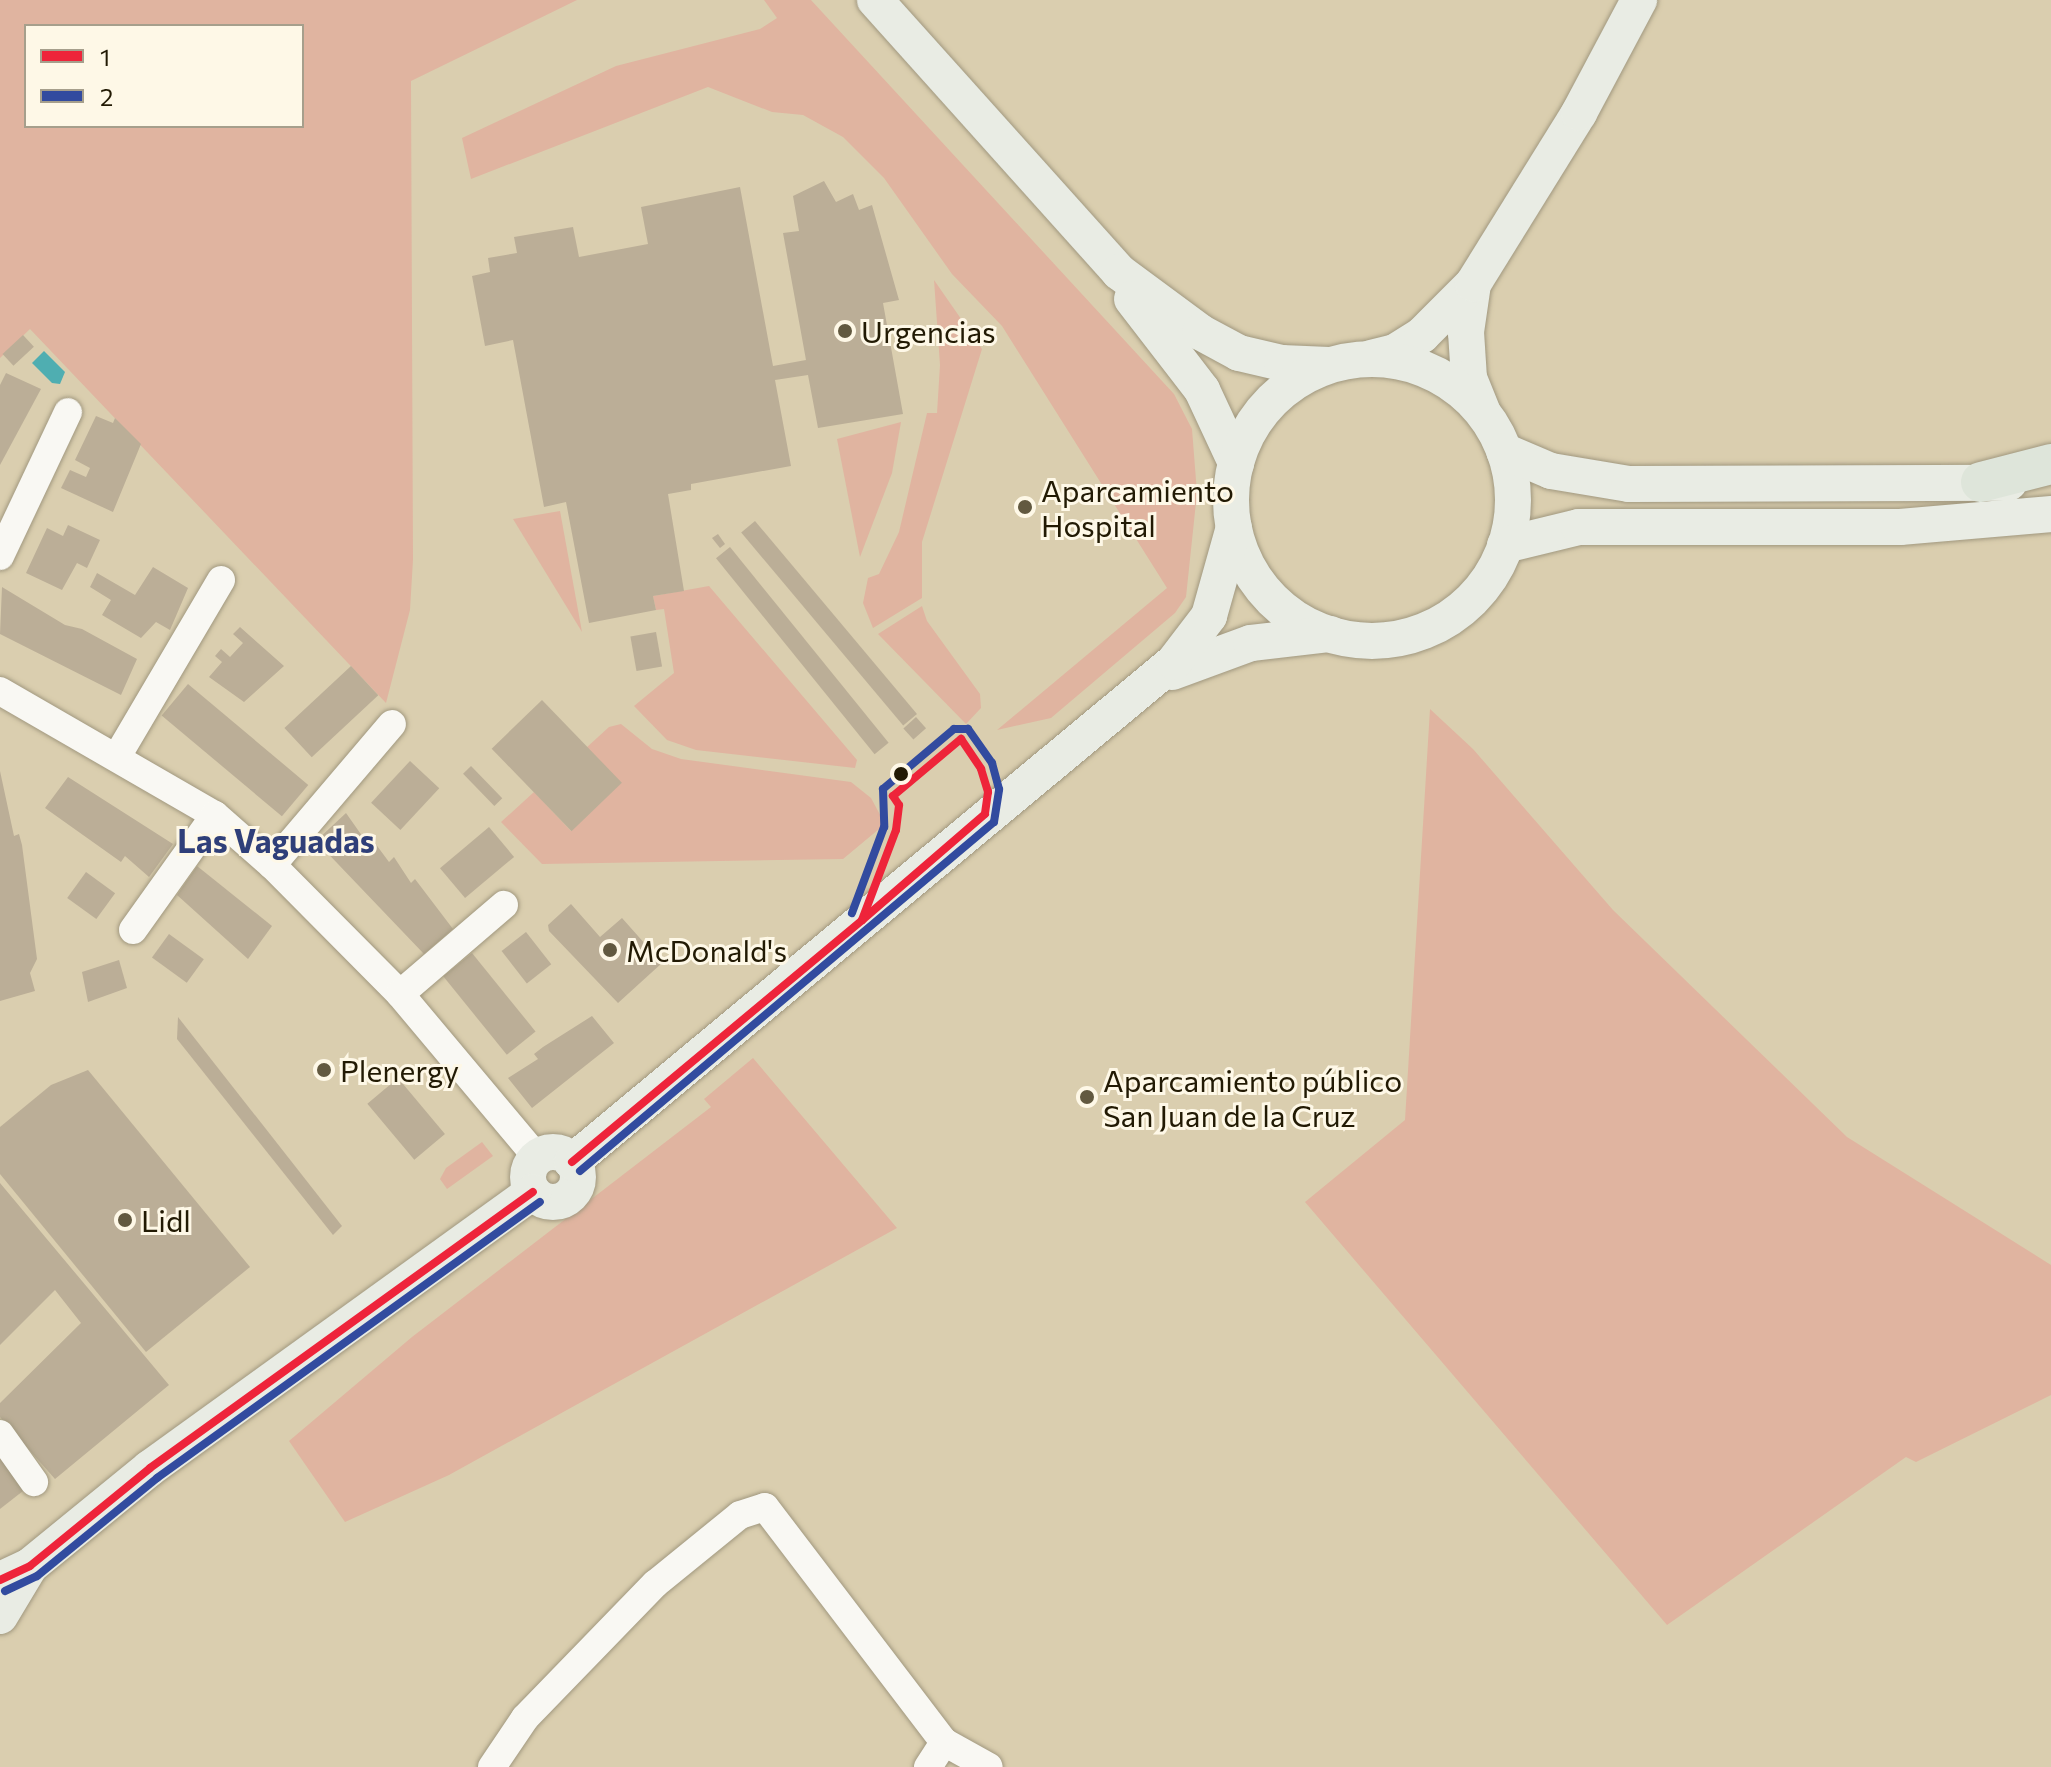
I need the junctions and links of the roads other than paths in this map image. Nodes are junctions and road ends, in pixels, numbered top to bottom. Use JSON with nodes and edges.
{"nodes":[{"id":1,"x":875,"y":0,"type":"edge"},
{"id":2,"x":1639,"y":0,"type":"edge"},
{"id":3,"x":1119,"y":272,"type":"junction"},
{"id":4,"x":1473,"y":284,"type":"junction"},
{"id":5,"x":1370,"y":359,"type":"junction"},
{"id":6,"x":1331,"y":365,"type":"junction"},
{"id":7,"x":68,"y":412,"type":"dead end"},
{"id":8,"x":1484,"y":415,"type":"junction"},
{"id":9,"x":1504,"y":451,"type":"junction"},
{"id":10,"x":1236,"y":463,"type":"junction"},
{"id":11,"x":2051,"y":464,"type":"edge"},
{"id":12,"x":2051,"y":481,"type":"edge"},
{"id":13,"x":1981,"y":482,"type":"junction"},
{"id":14,"x":2051,"y":514,"type":"edge"},
{"id":15,"x":1234,"y":527,"type":"junction"},
{"id":16,"x":1505,"y":545,"type":"junction"},
{"id":17,"x":0,"y":556,"type":"edge"},
{"id":18,"x":221,"y":580,"type":"dead end"},
{"id":19,"x":1330,"y":634,"type":"junction"},
{"id":20,"x":1149,"y":684,"type":"junction"},
{"id":21,"x":0,"y":691,"type":"edge"},
{"id":22,"x":392,"y":724,"type":"dead end"},
{"id":23,"x":118,"y":755,"type":"junction"},
{"id":24,"x":215,"y":815,"type":"junction"},
{"id":25,"x":272,"y":865,"type":"junction"},
{"id":26,"x":504,"y":905,"type":"dead end"},
{"id":27,"x":133,"y":930,"type":"dead end"},
{"id":28,"x":400,"y":994,"type":"junction"},
{"id":29,"x":547,"y":1170,"type":"junction"},
{"id":30,"x":0,"y":1434,"type":"edge"},
{"id":31,"x":34,"y":1482,"type":"dead end"},
{"id":32,"x":15,"y":1573,"type":"edge"},
{"id":33,"x":0,"y":1616,"type":"edge"},
{"id":34,"x":944,"y":1742,"type":"junction"},
{"id":35,"x":492,"y":1767,"type":"edge"},
{"id":36,"x":928,"y":1767,"type":"edge"},
{"id":37,"x":989,"y":1767,"type":"edge"}],
"edges":[{"from":1,"to":3,"type":"main road"},
{"from":2,"to":4,"type":"main road"},
{"from":3,"to":6,"type":"main road"},
{"from":3,"to":10,"type":"main road"},
{"from":4,"to":5,"type":"main road"},
{"from":4,"to":8,"type":"main road"},
{"from":5,"to":6,"type":"main road"},
{"from":5,"to":8,"type":"main road"},
{"from":6,"to":10,"type":"main road"},
{"from":7,"to":17,"type":"street"},
{"from":8,"to":9,"type":"main road"},
{"from":9,"to":13,"type":"main road"},
{"from":9,"to":16,"type":"main road"},
{"from":10,"to":15,"type":"main road"},
{"from":11,"to":13,"type":"highway"},
{"from":12,"to":13,"type":"main road"},
{"from":14,"to":16,"type":"main road"},
{"from":15,"to":19,"type":"main road"},
{"from":15,"to":20,"type":"main road"},
{"from":16,"to":19,"type":"main road"},
{"from":18,"to":23,"type":"street"},
{"from":19,"to":20,"type":"main road"},
{"from":20,"to":29,"type":"main road"},
{"from":21,"to":23,"type":"street"},
{"from":22,"to":25,"type":"street"},
{"from":23,"to":24,"type":"street"},
{"from":24,"to":25,"type":"street"},
{"from":24,"to":27,"type":"street"},
{"from":25,"to":28,"type":"street"},
{"from":26,"to":28,"type":"street"},
{"from":28,"to":29,"type":"street"},
{"from":29,"to":32,"type":"main road"},
{"from":30,"to":31,"type":"street"},
{"from":32,"to":33,"type":"main road"},
{"from":34,"to":35,"type":"street"},
{"from":34,"to":36,"type":"street"},
{"from":34,"to":37,"type":"street"}]}
